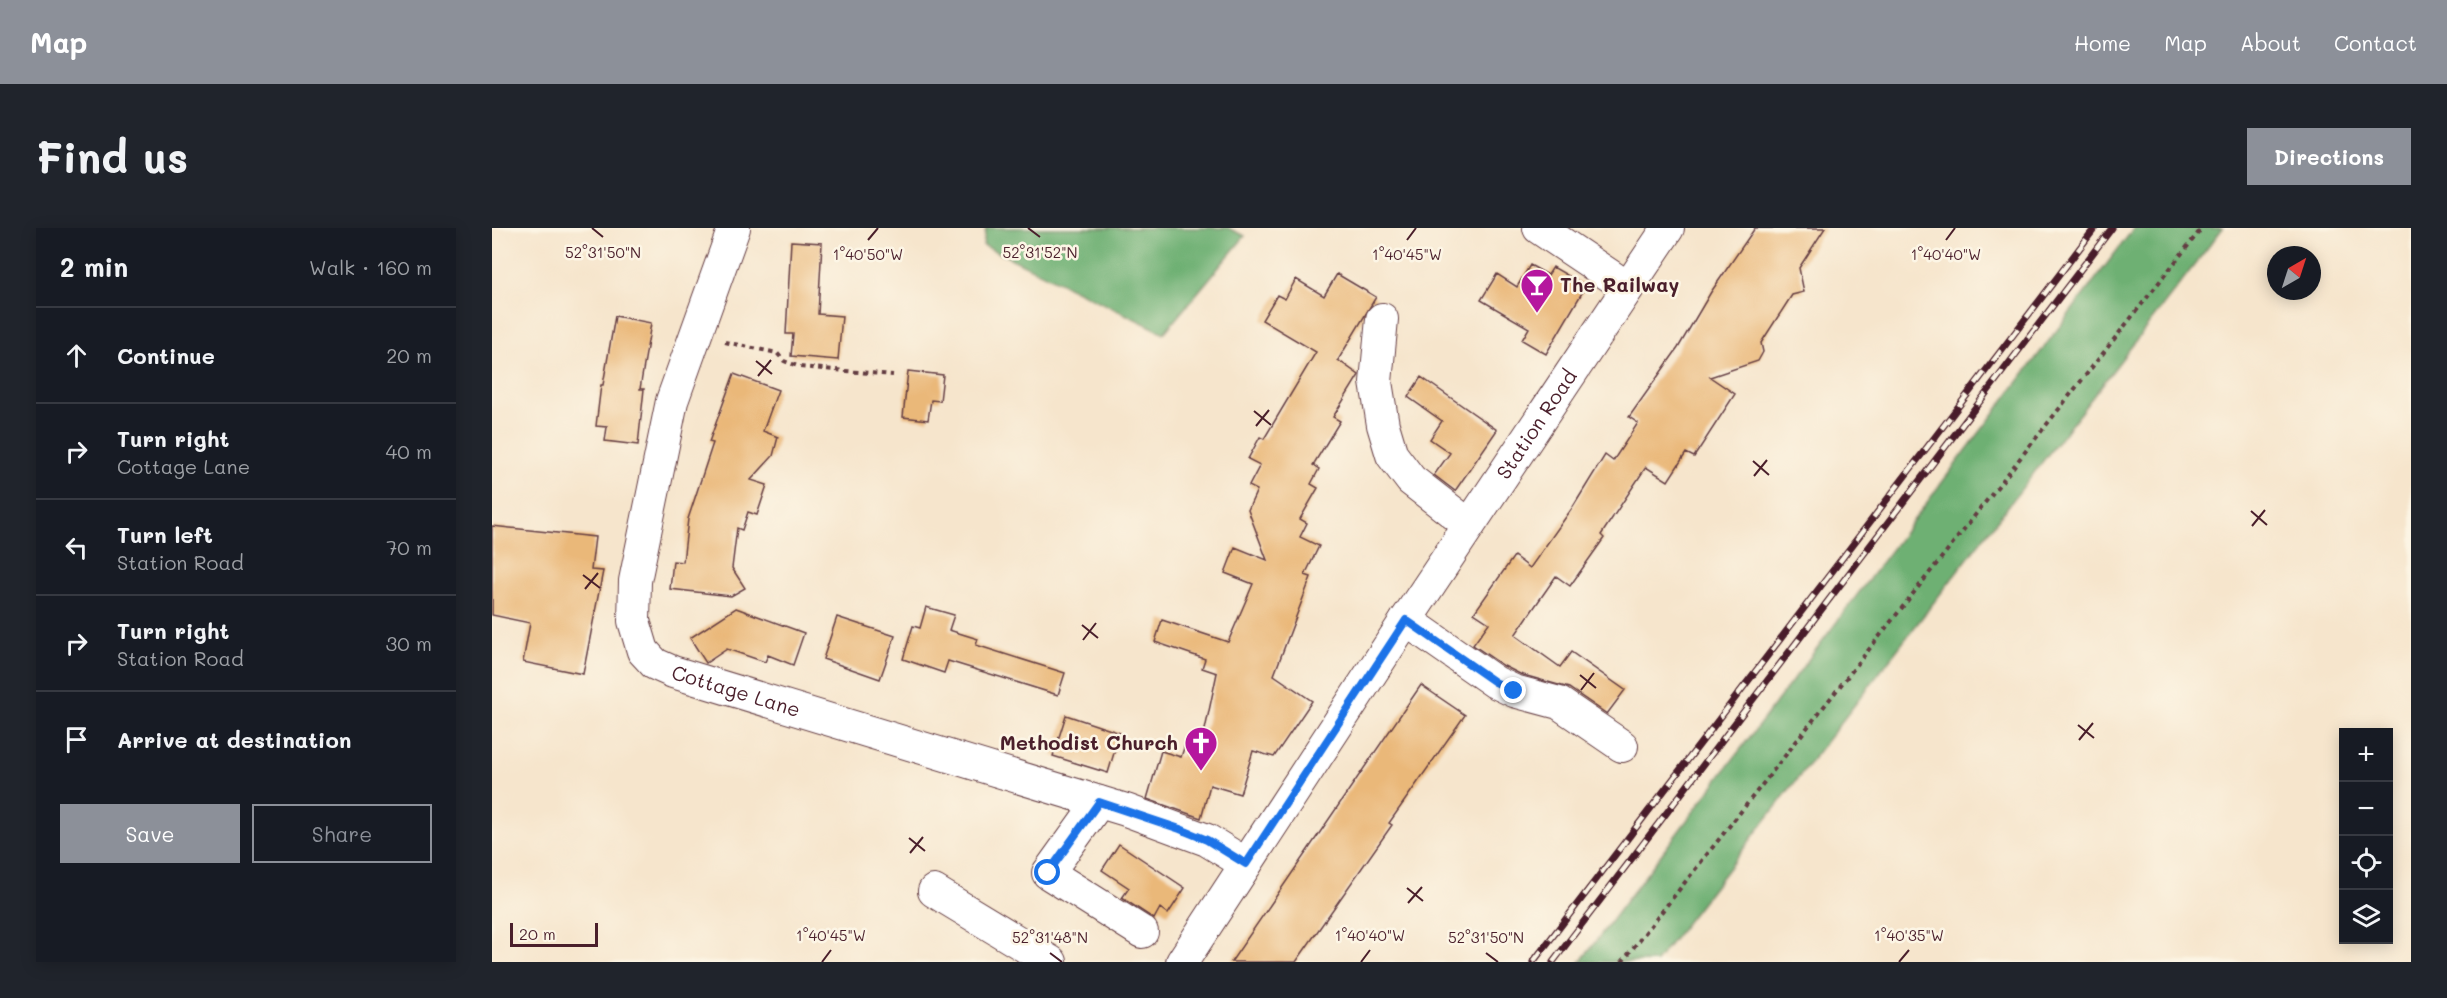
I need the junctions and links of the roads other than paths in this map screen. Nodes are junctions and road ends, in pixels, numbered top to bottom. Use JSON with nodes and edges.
{"nodes":[{"id":1,"x":734,"y":228,"type":"edge"},
{"id":2,"x":1539,"y":228,"type":"edge"},
{"id":3,"x":1668,"y":228,"type":"edge"},
{"id":4,"x":1627,"y":287,"type":"junction"},
{"id":5,"x":1382,"y":319,"type":"dead end"},
{"id":6,"x":1469,"y":525,"type":"junction"},
{"id":7,"x":1406,"y":620,"type":"junction"},
{"id":8,"x":1622,"y":746,"type":"dead end"},
{"id":9,"x":1099,"y":802,"type":"junction"},
{"id":10,"x":1246,"y":864,"type":"junction"},
{"id":11,"x":934,"y":891,"type":"dead end"},
{"id":12,"x":1142,"y":932,"type":"dead end"},
{"id":13,"x":1051,"y":962,"type":"edge"},
{"id":14,"x":1182,"y":962,"type":"edge"}],
"edges":[{"from":1,"to":9,"type":"street","name":"Cottage Lane"},
{"from":2,"to":4,"type":"street"},
{"from":3,"to":4,"type":"street","name":"Station Road"},
{"from":4,"to":6,"type":"street","name":"Station Road"},
{"from":5,"to":6,"type":"street"},
{"from":6,"to":7,"type":"street","name":"Station Road"},
{"from":7,"to":8,"type":"street"},
{"from":7,"to":10,"type":"street","name":"Station Road"},
{"from":9,"to":10,"type":"street","name":"Cottage Lane"},
{"from":9,"to":12,"type":"street"},
{"from":10,"to":14,"type":"street","name":"Station Road"},
{"from":11,"to":13,"type":"street"}]}
